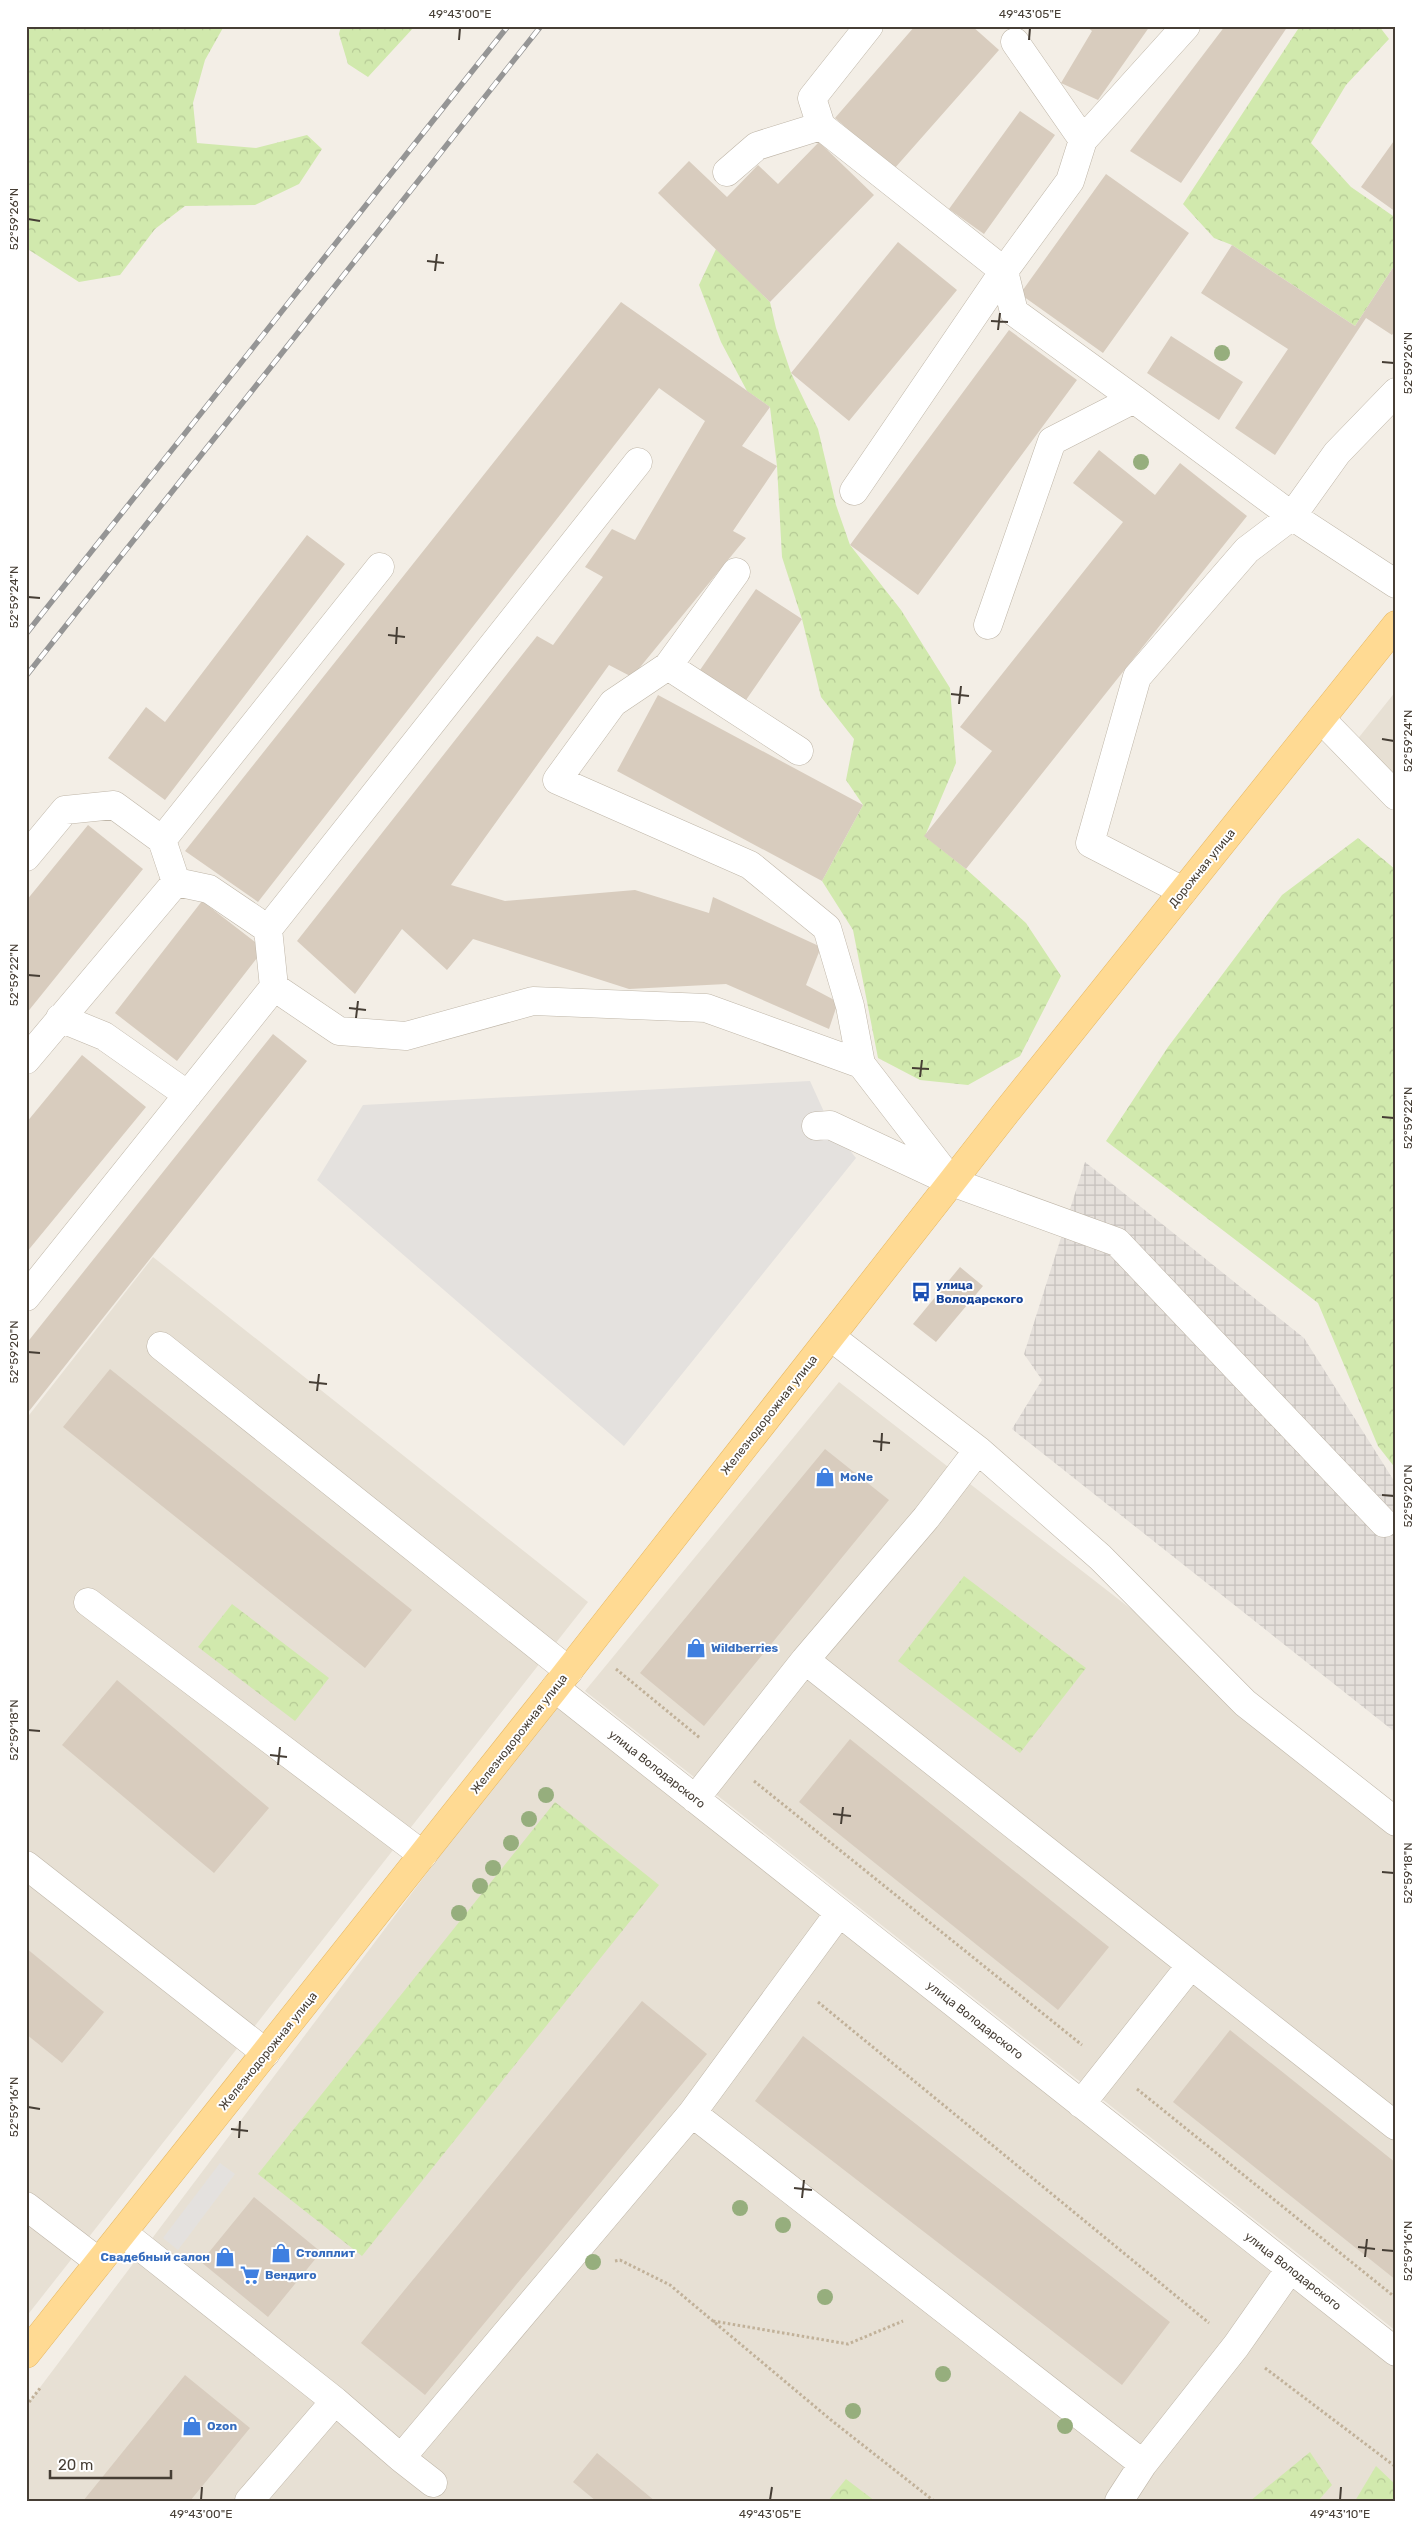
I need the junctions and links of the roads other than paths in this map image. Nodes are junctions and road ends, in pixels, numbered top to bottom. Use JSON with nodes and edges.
{"nodes":[{"id":1,"x":869,"y":26,"type":"edge"},
{"id":2,"x":1186,"y":26,"type":"edge"},
{"id":3,"x":1014,"y":32,"type":"edge"},
{"id":4,"x":821,"y":126,"type":"junction"},
{"id":5,"x":1083,"y":140,"type":"junction"},
{"id":6,"x":727,"y":172,"type":"dead end"},
{"id":7,"x":1004,"y":271,"type":"junction"},
{"id":8,"x":1396,"y":392,"type":"edge"},
{"id":9,"x":1134,"y":399,"type":"junction"},
{"id":10,"x":638,"y":462,"type":"dead end"},
{"id":11,"x":854,"y":492,"type":"dead end"},
{"id":12,"x":1292,"y":516,"type":"junction"},
{"id":13,"x":380,"y":568,"type":"dead end"},
{"id":14,"x":736,"y":572,"type":"dead end"},
{"id":15,"x":1396,"y":584,"type":"edge"},
{"id":16,"x":988,"y":625,"type":"dead end"},
{"id":17,"x":1396,"y":625,"type":"edge"},
{"id":18,"x":668,"y":666,"type":"junction"},
{"id":19,"x":1321,"y":719,"type":"junction"},
{"id":20,"x":799,"y":751,"type":"dead end"},
{"id":21,"x":1396,"y":796,"type":"edge"},
{"id":22,"x":162,"y":840,"type":"junction"},
{"id":23,"x":26,"y":857,"type":"edge"},
{"id":24,"x":176,"y":882,"type":"junction"},
{"id":25,"x":1183,"y":891,"type":"junction"},
{"id":26,"x":268,"y":929,"type":"junction"},
{"id":27,"x":274,"y":987,"type":"junction"},
{"id":28,"x":60,"y":1018,"type":"junction"},
{"id":29,"x":26,"y":1060,"type":"edge"},
{"id":30,"x":861,"y":1064,"type":"junction"},
{"id":31,"x":188,"y":1095,"type":"junction"},
{"id":32,"x":1008,"y":1110,"type":"joint"},
{"id":33,"x":816,"y":1126,"type":"dead end"},
{"id":34,"x":952,"y":1182,"type":"junction"},
{"id":35,"x":26,"y":1297,"type":"edge"},
{"id":36,"x":831,"y":1337,"type":"junction"},
{"id":37,"x":161,"y":1346,"type":"dead end"},
{"id":38,"x":978,"y":1450,"type":"junction"},
{"id":39,"x":1384,"y":1523,"type":"dead end"},
{"id":40,"x":88,"y":1602,"type":"dead end"},
{"id":41,"x":805,"y":1660,"type":"junction"},
{"id":42,"x":562,"y":1679,"type":"junction"},
{"id":43,"x":695,"y":1799,"type":"junction"},
{"id":44,"x":1396,"y":1822,"type":"edge"},
{"id":45,"x":423,"y":1855,"type":"junction"},
{"id":46,"x":26,"y":1865,"type":"edge"},
{"id":47,"x":840,"y":1913,"type":"junction"},
{"id":48,"x":1191,"y":1965,"type":"junction"},
{"id":49,"x":266,"y":2053,"type":"junction"},
{"id":50,"x":1081,"y":2104,"type":"junction"},
{"id":51,"x":692,"y":2113,"type":"junction"},
{"id":52,"x":1396,"y":2126,"type":"edge"},
{"id":53,"x":26,"y":2206,"type":"edge"},
{"id":54,"x":123,"y":2233,"type":"junction"},
{"id":55,"x":99,"y":2262,"type":"junction"},
{"id":56,"x":1290,"y":2268,"type":"junction"},
{"id":57,"x":1396,"y":2352,"type":"edge"},
{"id":58,"x":26,"y":2354,"type":"edge"},
{"id":59,"x":335,"y":2401,"type":"junction"},
{"id":60,"x":401,"y":2458,"type":"junction"},
{"id":61,"x":1143,"y":2464,"type":"junction"},
{"id":62,"x":433,"y":2483,"type":"dead end"},
{"id":63,"x":249,"y":2501,"type":"edge"},
{"id":64,"x":1119,"y":2501,"type":"edge"}],
"edges":[{"from":1,"to":4,"type":"street"},
{"from":2,"to":5,"type":"street"},
{"from":3,"to":5,"type":"street"},
{"from":4,"to":6,"type":"street"},
{"from":4,"to":7,"type":"street"},
{"from":5,"to":7,"type":"street"},
{"from":7,"to":9,"type":"street"},
{"from":7,"to":11,"type":"street"},
{"from":8,"to":12,"type":"street"},
{"from":9,"to":12,"type":"street"},
{"from":9,"to":16,"type":"street"},
{"from":10,"to":26,"type":"street"},
{"from":12,"to":15,"type":"street"},
{"from":12,"to":25,"type":"street"},
{"from":13,"to":22,"type":"street"},
{"from":14,"to":18,"type":"street"},
{"from":17,"to":19,"type":"main road","name":"Дорожная улица"},
{"from":18,"to":20,"type":"street"},
{"from":18,"to":30,"type":"street"},
{"from":19,"to":21,"type":"street"},
{"from":19,"to":25,"type":"main road","name":"Дорожная улица"},
{"from":22,"to":23,"type":"street"},
{"from":22,"to":24,"type":"street"},
{"from":24,"to":26,"type":"street"},
{"from":24,"to":28,"type":"street"},
{"from":25,"to":32,"type":"main road","name":"Дорожная улица"},
{"from":26,"to":27,"type":"street"},
{"from":27,"to":30,"type":"street"},
{"from":27,"to":31,"type":"street"},
{"from":28,"to":29,"type":"street"},
{"from":28,"to":31,"type":"street"},
{"from":30,"to":34,"type":"street"},
{"from":31,"to":35,"type":"street"},
{"from":32,"to":34,"type":"main road","name":"Железнодорожная улица"},
{"from":33,"to":34,"type":"street"},
{"from":34,"to":36,"type":"main road","name":"Железнодорожная улица"},
{"from":34,"to":39,"type":"street"},
{"from":36,"to":38,"type":"street"},
{"from":36,"to":42,"type":"main road","name":"Железнодорожная улица"},
{"from":37,"to":42,"type":"street","name":"улица Володарского"},
{"from":38,"to":41,"type":"street"},
{"from":38,"to":44,"type":"street"},
{"from":40,"to":45,"type":"street"},
{"from":41,"to":43,"type":"street"},
{"from":41,"to":48,"type":"street"},
{"from":42,"to":43,"type":"street","name":"улица Володарского"},
{"from":42,"to":45,"type":"main road","name":"Железнодорожная улица"},
{"from":43,"to":47,"type":"street","name":"улица Володарского"},
{"from":45,"to":49,"type":"main road","name":"Железнодорожная улица"},
{"from":46,"to":49,"type":"street"},
{"from":47,"to":50,"type":"street","name":"улица Володарского"},
{"from":47,"to":51,"type":"street"},
{"from":48,"to":50,"type":"street"},
{"from":48,"to":52,"type":"street"},
{"from":49,"to":54,"type":"main road","name":"Железнодорожная улица"},
{"from":50,"to":56,"type":"street","name":"улица Володарского"},
{"from":51,"to":60,"type":"street"},
{"from":51,"to":61,"type":"street"},
{"from":53,"to":55,"type":"street"},
{"from":54,"to":55,"type":"main road","name":"Железнодорожная улица"},
{"from":54,"to":59,"type":"street"},
{"from":55,"to":58,"type":"main road","name":"Железнодорожная улица"},
{"from":56,"to":57,"type":"street","name":"улица Володарского"},
{"from":56,"to":61,"type":"street"},
{"from":59,"to":60,"type":"street"},
{"from":59,"to":63,"type":"street"},
{"from":60,"to":62,"type":"street"},
{"from":61,"to":64,"type":"street"}]}
